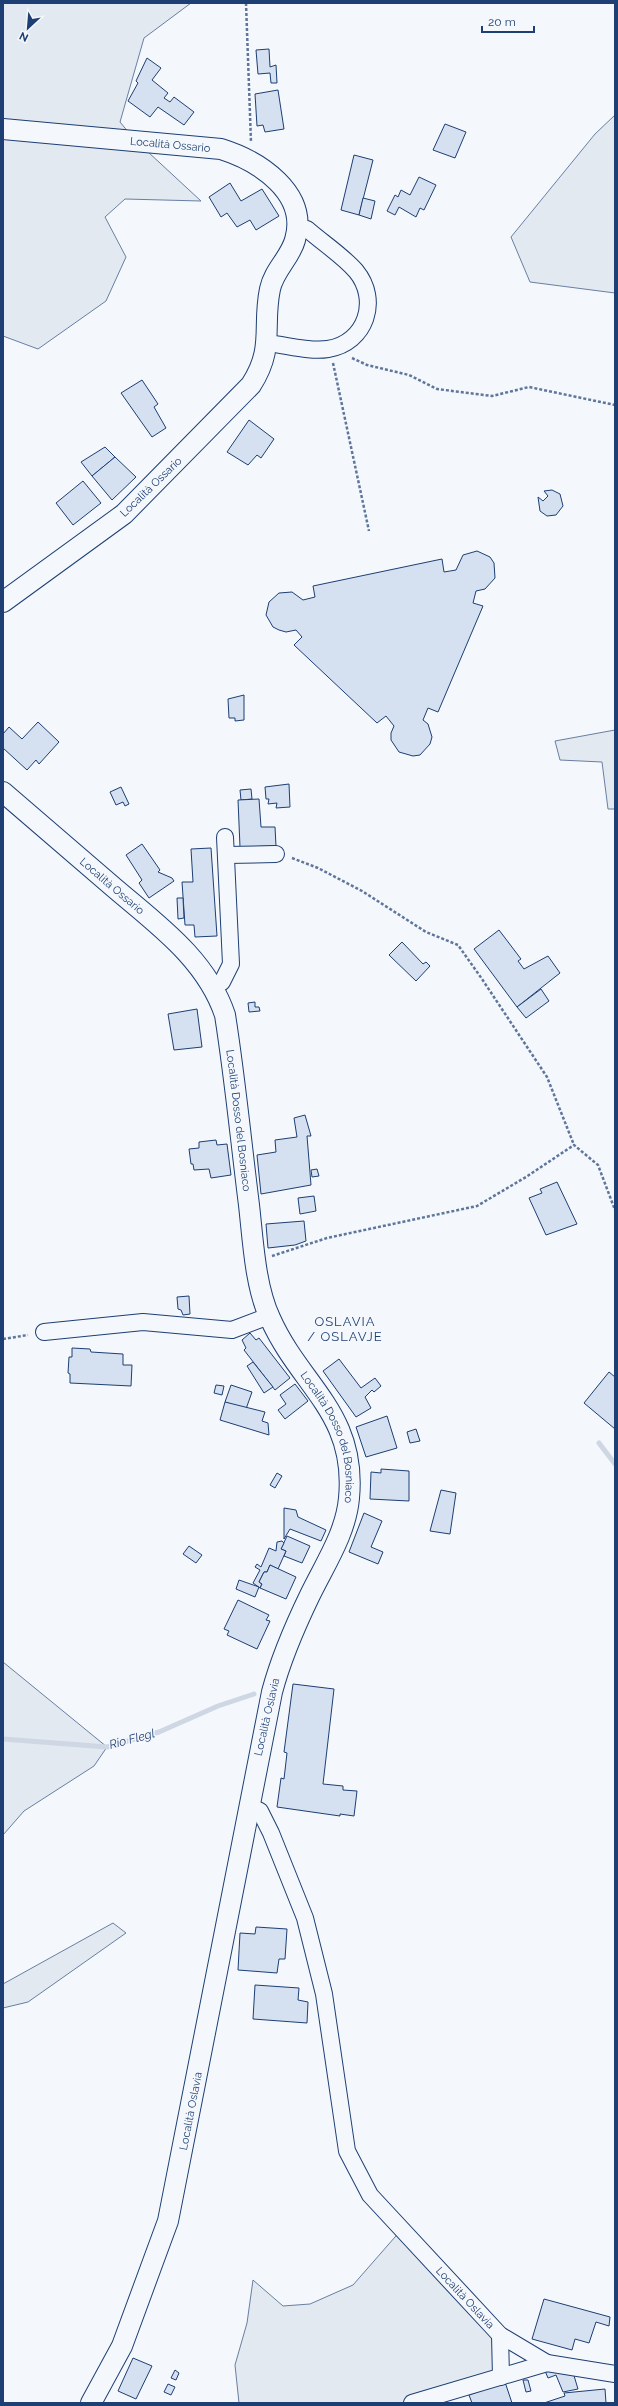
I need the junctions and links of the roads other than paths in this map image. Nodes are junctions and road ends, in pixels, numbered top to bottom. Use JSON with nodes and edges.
{"nodes":[{"id":1,"x":3,"y":128,"type":"edge"},
{"id":2,"x":297,"y":227,"type":"junction"},
{"id":3,"x":267,"y":343,"type":"junction"},
{"id":4,"x":3,"y":602,"type":"edge"},
{"id":5,"x":3,"y":792,"type":"edge"},
{"id":6,"x":225,"y":837,"type":"dead end"},
{"id":7,"x":276,"y":854,"type":"road end"},
{"id":8,"x":227,"y":855,"type":"junction"},
{"id":9,"x":214,"y":987,"type":"junction"},
{"id":10,"x":230,"y":1043,"type":"joint"},
{"id":11,"x":269,"y":1316,"type":"junction"},
{"id":12,"x":44,"y":1332,"type":"road end"},
{"id":13,"x":293,"y":1630,"type":"joint"},
{"id":14,"x":249,"y":1806,"type":"junction"},
{"id":15,"x":500,"y":2335,"type":"junction"},
{"id":16,"x":547,"y":2363,"type":"junction"},
{"id":17,"x":615,"y":2374,"type":"edge"},
{"id":18,"x":501,"y":2377,"type":"junction"},
{"id":19,"x":91,"y":2403,"type":"edge"},
{"id":20,"x":412,"y":2403,"type":"edge"}],
"edges":[{"from":1,"to":2,"type":"street","name":"Località Ossario"},
{"from":2,"to":3,"type":"street","name":"Località Ossario"},
{"from":2,"to":3,"type":"street"},
{"from":3,"to":4,"type":"street","name":"Località Ossario"},
{"from":5,"to":9,"type":"street","name":"Località Ossario"},
{"from":6,"to":8,"type":"street"},
{"from":7,"to":8,"type":"street"},
{"from":8,"to":9,"type":"street"},
{"from":9,"to":10,"type":"street","name":"Località Ossario"},
{"from":10,"to":11,"type":"street","name":"Località Dosso del Bosniaco"},
{"from":11,"to":12,"type":"street"},
{"from":11,"to":13,"type":"street","name":"Località Dosso del Bosniaco"},
{"from":13,"to":14,"type":"street","name":"Località Oslavia"},
{"from":14,"to":15,"type":"street","name":"Località Oslavia"},
{"from":14,"to":19,"type":"street","name":"Località Oslavia"},
{"from":15,"to":16,"type":"street","name":"Località Oslavia"},
{"from":15,"to":18,"type":"street","name":"Località Oslavia"},
{"from":16,"to":17,"type":"street","name":"Località Oslavia"},
{"from":16,"to":18,"type":"street","name":"Località Oslavia"},
{"from":18,"to":20,"type":"street","name":"Località Oslavia"}]}
